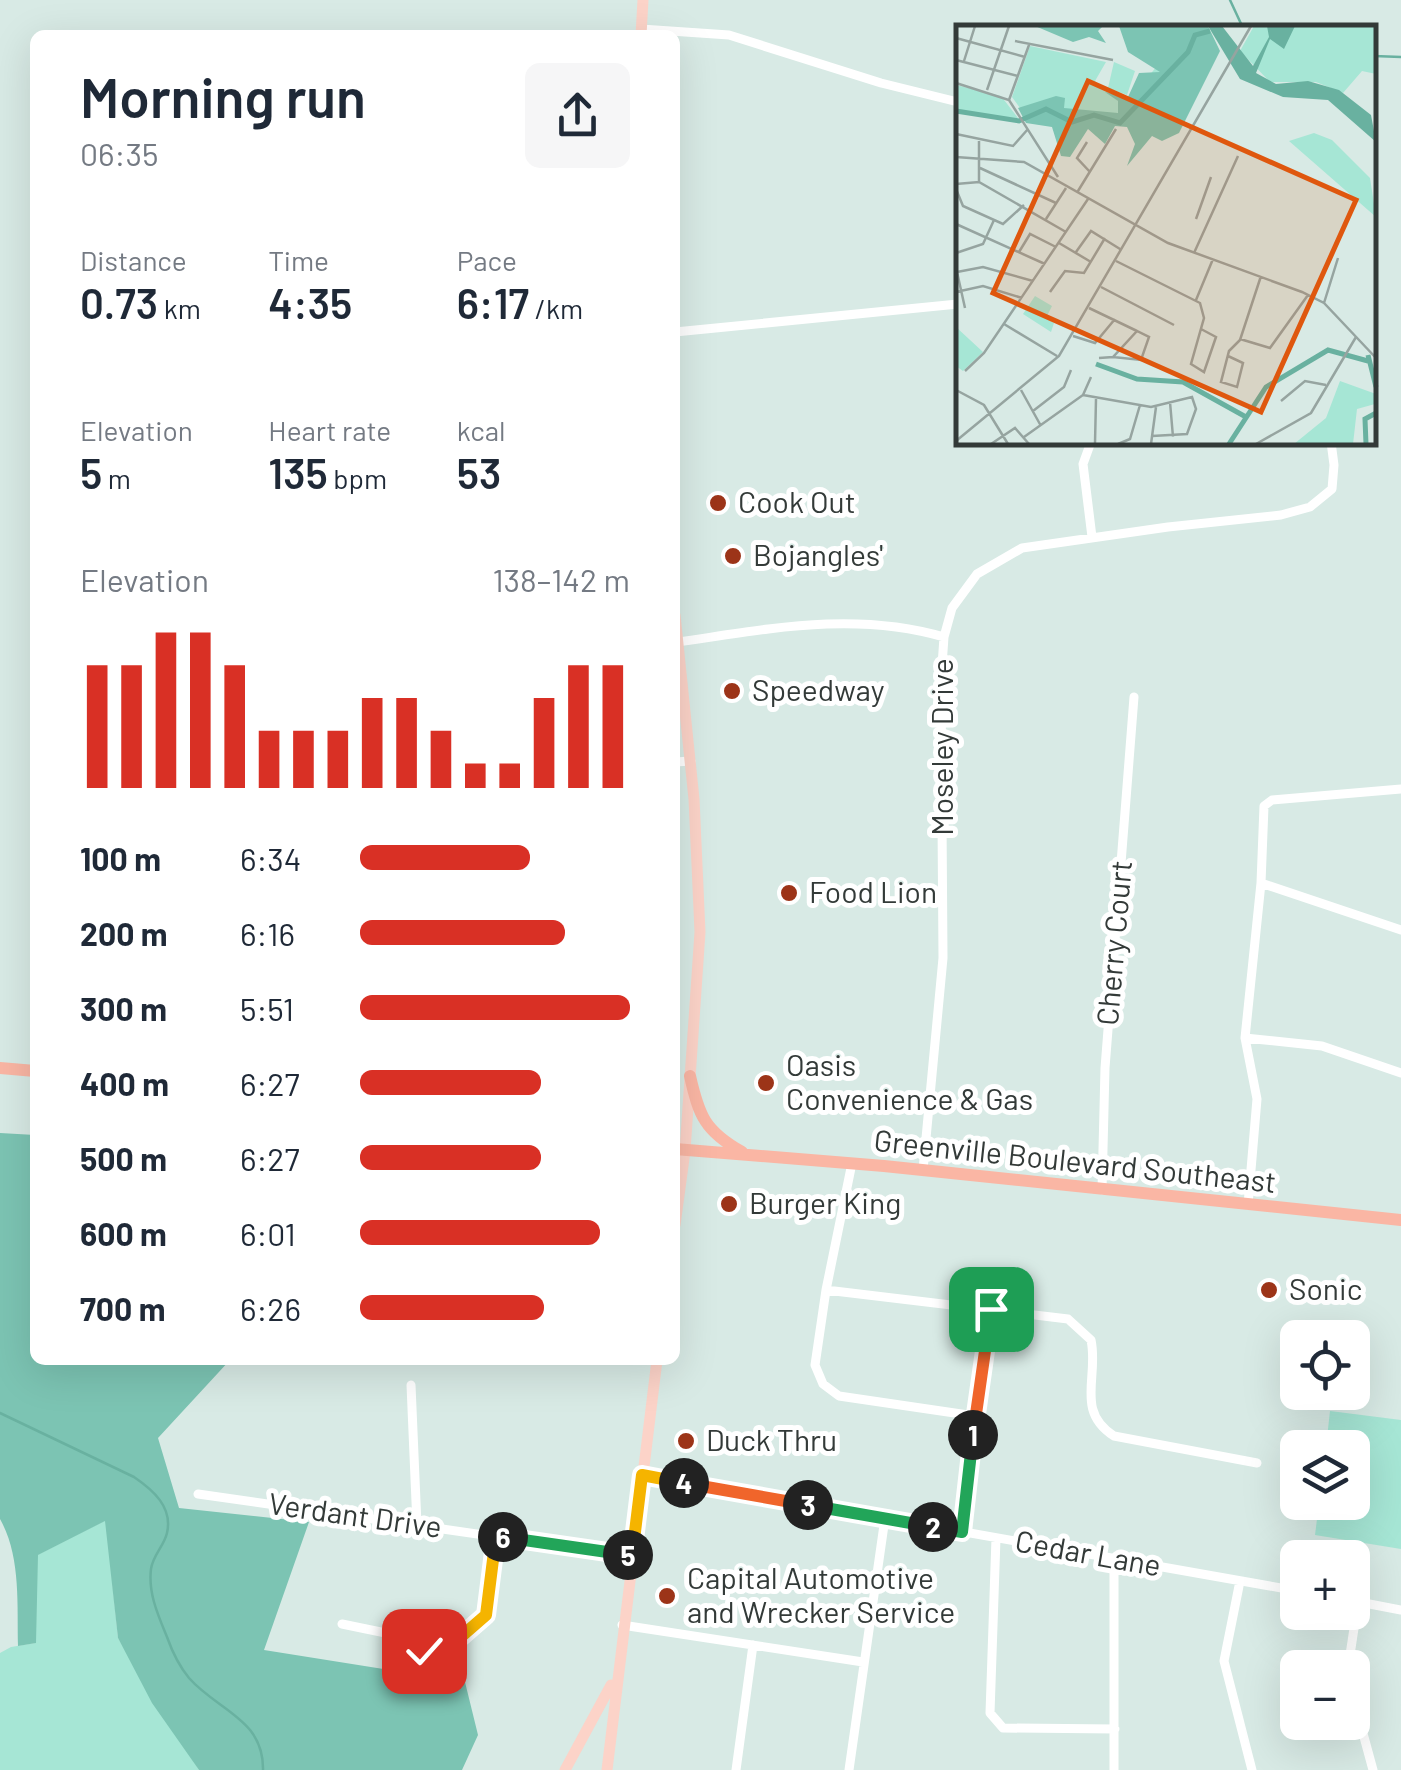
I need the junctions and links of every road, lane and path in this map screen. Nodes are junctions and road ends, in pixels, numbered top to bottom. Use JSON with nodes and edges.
{"nodes":[{"id":1,"x":643,"y":0,"type":"edge"},
{"id":2,"x":641,"y":30,"type":"edge"},
{"id":3,"x":680,"y":33,"type":"edge"},
{"id":4,"x":956,"y":102,"type":"edge"},
{"id":5,"x":956,"y":304,"type":"edge"},
{"id":6,"x":680,"y":332,"type":"edge"},
{"id":7,"x":1090,"y":445,"type":"edge"},
{"id":8,"x":1331,"y":445,"type":"edge"},
{"id":9,"x":1092,"y":537,"type":"junction"},
{"id":10,"x":944,"y":637,"type":"junction"},
{"id":11,"x":680,"y":642,"type":"edge"},
{"id":12,"x":680,"y":660,"type":"edge"},
{"id":13,"x":1134,"y":698,"type":"dead end"},
{"id":14,"x":691,"y":761,"type":"junction"},
{"id":15,"x":680,"y":762,"type":"edge"},
{"id":16,"x":1401,"y":789,"type":"edge"},
{"id":17,"x":1261,"y":882,"type":"junction"},
{"id":18,"x":1401,"y":930,"type":"edge"},
{"id":19,"x":1245,"y":1038,"type":"junction"},
{"id":20,"x":0,"y":1068,"type":"edge"},
{"id":21,"x":30,"y":1071,"type":"edge"},
{"id":22,"x":1401,"y":1073,"type":"edge"},
{"id":23,"x":690,"y":1076,"type":"junction"},
{"id":24,"x":680,"y":1150,"type":"edge"},
{"id":25,"x":748,"y":1156,"type":"junction"},
{"id":26,"x":852,"y":1164,"type":"junction"},
{"id":27,"x":923,"y":1170,"type":"junction"},
{"id":28,"x":1102,"y":1190,"type":"junction"},
{"id":29,"x":1248,"y":1205,"type":"junction"},
{"id":30,"x":1401,"y":1220,"type":"edge"},
{"id":31,"x":826,"y":1290,"type":"junction"},
{"id":32,"x":991,"y":1309,"type":"junction"},
{"id":33,"x":656,"y":1365,"type":"edge"},
{"id":34,"x":410,"y":1384,"type":"dead end"},
{"id":35,"x":975,"y":1416,"type":"junction"},
{"id":36,"x":1257,"y":1462,"type":"dead end"},
{"id":37,"x":642,"y":1475,"type":"junction"},
{"id":38,"x":198,"y":1494,"type":"dead end"},
{"id":39,"x":885,"y":1518,"type":"junction"},
{"id":40,"x":417,"y":1526,"type":"junction"},
{"id":41,"x":962,"y":1532,"type":"junction"},
{"id":42,"x":496,"y":1536,"type":"junction"},
{"id":43,"x":996,"y":1538,"type":"junction"},
{"id":44,"x":632,"y":1556,"type":"junction"},
{"id":45,"x":1114,"y":1559,"type":"junction"},
{"id":46,"x":1240,"y":1581,"type":"junction"},
{"id":47,"x":1280,"y":1588,"type":"edge"},
{"id":48,"x":1370,"y":1604,"type":"edge"},
{"id":49,"x":1401,"y":1610,"type":"edge"},
{"id":50,"x":342,"y":1624,"type":"dead end"},
{"id":51,"x":622,"y":1625,"type":"junction"},
{"id":52,"x":753,"y":1645,"type":"junction"},
{"id":53,"x":862,"y":1662,"type":"junction"},
{"id":54,"x":616,"y":1677,"type":"junction"},
{"id":55,"x":1115,"y":1729,"type":"junction"},
{"id":56,"x":1365,"y":1740,"type":"edge"},
{"id":57,"x":565,"y":1770,"type":"edge"},
{"id":58,"x":606,"y":1770,"type":"edge"},
{"id":59,"x":736,"y":1770,"type":"edge"},
{"id":60,"x":849,"y":1770,"type":"edge"},
{"id":61,"x":1114,"y":1770,"type":"edge"},
{"id":62,"x":1252,"y":1770,"type":"edge"},
{"id":63,"x":1373,"y":1770,"type":"edge"}],
"edges":[{"from":1,"to":2,"type":"main road"},
{"from":3,"to":4,"type":"street"},
{"from":5,"to":6,"type":"street"},
{"from":7,"to":9,"type":"street"},
{"from":8,"to":9,"type":"street","name":"Moseley Drive"},
{"from":9,"to":10,"type":"street","name":"Moseley Drive"},
{"from":10,"to":11,"type":"street"},
{"from":10,"to":27,"type":"street","name":"Moseley Drive"},
{"from":12,"to":14,"type":"main road"},
{"from":13,"to":28,"type":"street","name":"Cherry Court"},
{"from":14,"to":15,"type":"street"},
{"from":14,"to":23,"type":"main road"},
{"from":16,"to":17,"type":"street"},
{"from":17,"to":18,"type":"street"},
{"from":17,"to":19,"type":"street"},
{"from":19,"to":22,"type":"street"},
{"from":19,"to":29,"type":"street"},
{"from":20,"to":21,"type":"highway"},
{"from":23,"to":24,"type":"main road"},
{"from":23,"to":25,"type":"highway"},
{"from":24,"to":25,"type":"highway","name":"Greenville Boulevard Southeast"},
{"from":25,"to":26,"type":"highway","name":"Greenville Boulevard Southeast"},
{"from":26,"to":27,"type":"highway","name":"Greenville Boulevard Southeast"},
{"from":26,"to":31,"type":"street"},
{"from":27,"to":28,"type":"highway","name":"Greenville Boulevard Southeast"},
{"from":28,"to":29,"type":"highway","name":"Greenville Boulevard Southeast"},
{"from":29,"to":30,"type":"highway","name":"Greenville Boulevard Southeast"},
{"from":31,"to":32,"type":"street"},
{"from":31,"to":35,"type":"street"},
{"from":32,"to":35,"type":"street"},
{"from":32,"to":36,"type":"street"},
{"from":33,"to":37,"type":"main road"},
{"from":34,"to":40,"type":"street"},
{"from":35,"to":41,"type":"street"},
{"from":37,"to":39,"type":"street","name":"Cedar Lane"},
{"from":37,"to":44,"type":"main road"},
{"from":38,"to":40,"type":"street","name":"Verdant Drive"},
{"from":39,"to":41,"type":"street","name":"Cedar Lane"},
{"from":39,"to":53,"type":"street"},
{"from":40,"to":42,"type":"street","name":"Verdant Drive"},
{"from":41,"to":43,"type":"street","name":"Cedar Lane"},
{"from":42,"to":44,"type":"street","name":"Verdant Drive"},
{"from":42,"to":50,"type":"street"},
{"from":43,"to":45,"type":"street","name":"Cedar Lane"},
{"from":43,"to":55,"type":"street"},
{"from":44,"to":51,"type":"main road"},
{"from":45,"to":46,"type":"street","name":"Cedar Lane"},
{"from":45,"to":55,"type":"street"},
{"from":46,"to":47,"type":"street","name":"Cedar Lane"},
{"from":46,"to":62,"type":"street"},
{"from":48,"to":49,"type":"street"},
{"from":51,"to":52,"type":"street"},
{"from":51,"to":54,"type":"main road"},
{"from":52,"to":53,"type":"street"},
{"from":52,"to":59,"type":"street"},
{"from":53,"to":60,"type":"street"},
{"from":54,"to":57,"type":"main road"},
{"from":54,"to":58,"type":"main road"},
{"from":55,"to":61,"type":"street"},
{"from":56,"to":63,"type":"street"}]}
